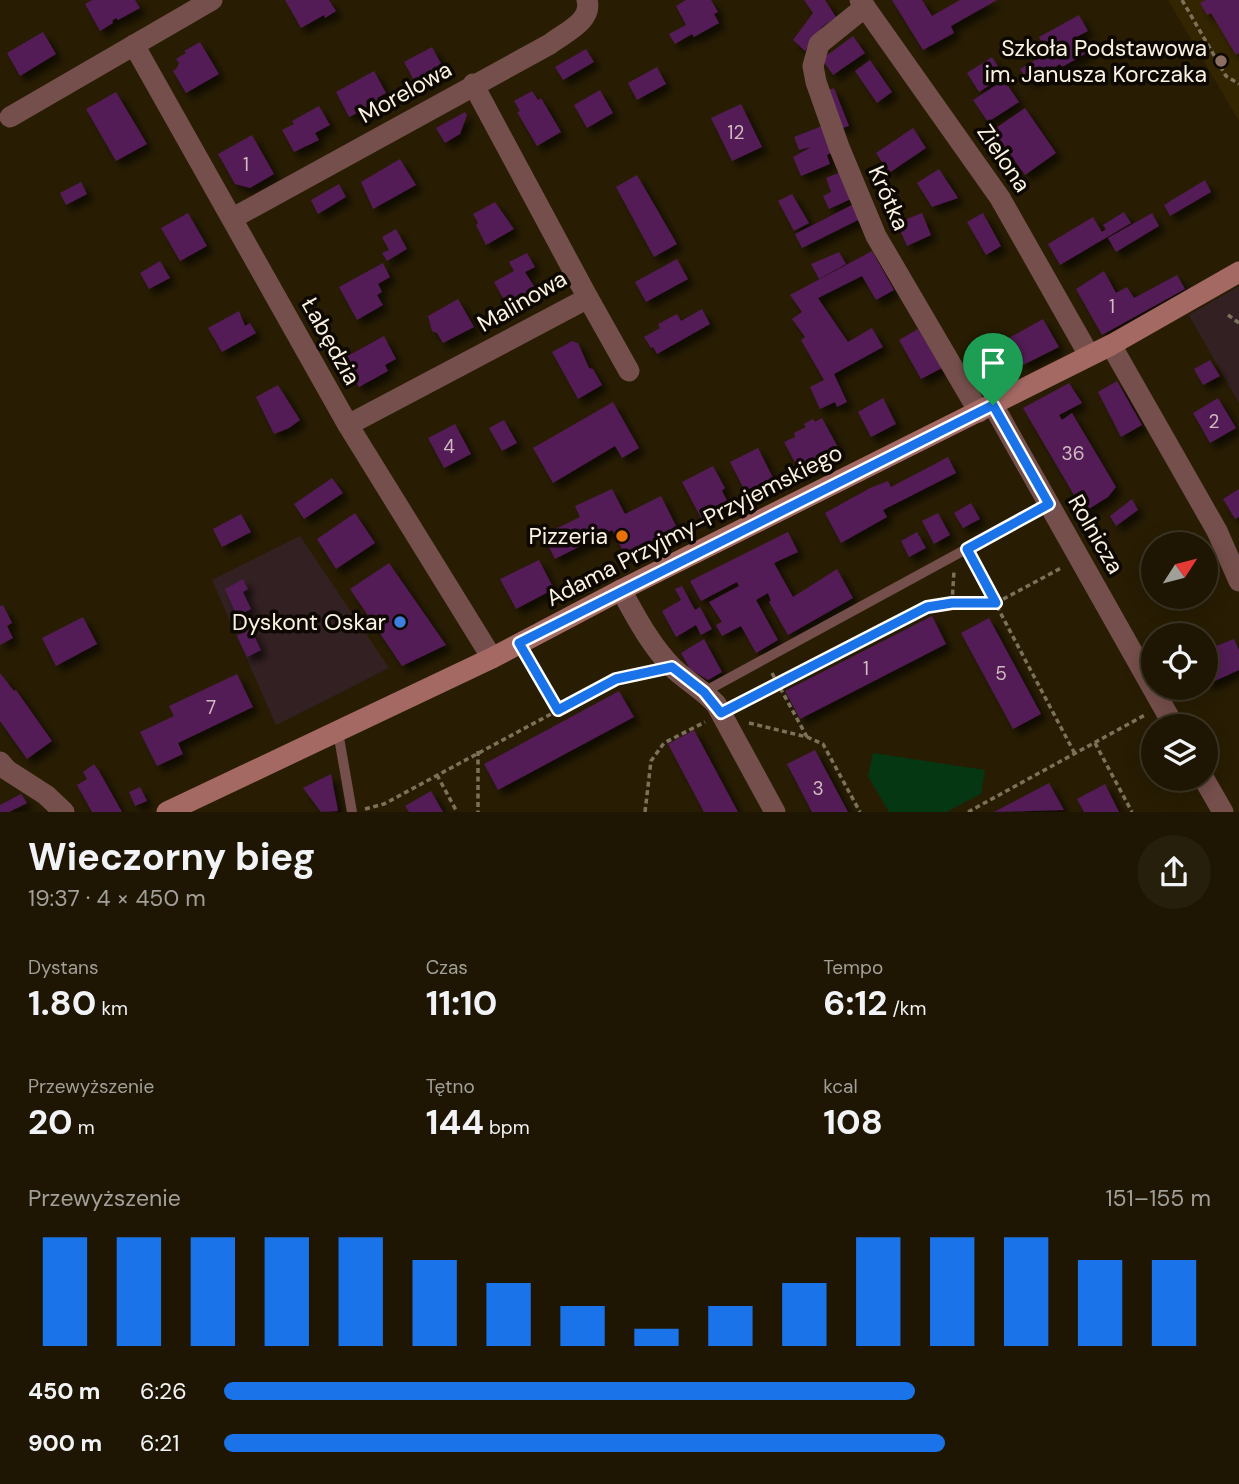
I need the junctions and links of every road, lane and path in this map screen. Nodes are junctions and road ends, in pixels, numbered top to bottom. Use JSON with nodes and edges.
{"nodes":[{"id":1,"x":212,"y":0,"type":"edge"},
{"id":2,"x":587,"y":0,"type":"edge"},
{"id":3,"x":1182,"y":0,"type":"edge"},
{"id":4,"x":862,"y":4,"type":"edge"},
{"id":5,"x":134,"y":45,"type":"junction"},
{"id":6,"x":473,"y":84,"type":"junction"},
{"id":7,"x":1239,"y":84,"type":"edge"},
{"id":8,"x":10,"y":117,"type":"dead end"},
{"id":9,"x":233,"y":218,"type":"junction"},
{"id":10,"x":1239,"y":272,"type":"edge"},
{"id":11,"x":588,"y":298,"type":"junction"},
{"id":12,"x":1228,"y":315,"type":"dead end"},
{"id":13,"x":1239,"y":323,"type":"edge"},
{"id":14,"x":1111,"y":345,"type":"junction"},
{"id":15,"x":1089,"y":355,"type":"junction"},
{"id":16,"x":629,"y":371,"type":"dead end"},
{"id":17,"x":986,"y":408,"type":"junction"},
{"id":18,"x":348,"y":425,"type":"junction"},
{"id":19,"x":1049,"y":504,"type":"junction"},
{"id":20,"x":967,"y":549,"type":"junction"},
{"id":21,"x":955,"y":555,"type":"junction"},
{"id":22,"x":1080,"y":558,"type":"junction"},
{"id":23,"x":1239,"y":581,"type":"edge"},
{"id":24,"x":621,"y":590,"type":"junction"},
{"id":25,"x":952,"y":603,"type":"junction"},
{"id":26,"x":996,"y":603,"type":"junction"},
{"id":27,"x":519,"y":643,"type":"junction"},
{"id":28,"x":492,"y":658,"type":"junction"},
{"id":29,"x":764,"y":659,"type":"junction"},
{"id":30,"x":672,"y":667,"type":"junction"},
{"id":31,"x":778,"y":683,"type":"junction"},
{"id":32,"x":716,"y":706,"type":"junction"},
{"id":33,"x":1163,"y":706,"type":"junction"},
{"id":34,"x":558,"y":710,"type":"junction"},
{"id":35,"x":1167,"y":714,"type":"edge"},
{"id":36,"x":338,"y":732,"type":"junction"},
{"id":37,"x":807,"y":737,"type":"junction"},
{"id":38,"x":1095,"y":743,"type":"junction"},
{"id":39,"x":478,"y":751,"type":"junction"},
{"id":40,"x":1075,"y":754,"type":"junction"},
{"id":41,"x":0,"y":762,"type":"edge"},
{"id":42,"x":437,"y":775,"type":"junction"},
{"id":43,"x":1211,"y":791,"type":"edge"},
{"id":44,"x":357,"y":811,"type":"edge"},
{"id":45,"x":64,"y":812,"type":"edge"},
{"id":46,"x":167,"y":812,"type":"edge"},
{"id":47,"x":457,"y":812,"type":"edge"},
{"id":48,"x":478,"y":812,"type":"edge"},
{"id":49,"x":645,"y":812,"type":"edge"},
{"id":50,"x":775,"y":812,"type":"edge"},
{"id":51,"x":860,"y":812,"type":"edge"},
{"id":52,"x":968,"y":812,"type":"edge"},
{"id":53,"x":1132,"y":812,"type":"edge"},
{"id":54,"x":1223,"y":812,"type":"edge"}],
"edges":[{"from":1,"to":5,"type":"street"},
{"from":2,"to":6,"type":"street","name":"Morelowa"},
{"from":3,"to":7,"type":"path"},
{"from":4,"to":15,"type":"street","name":"Zielona"},
{"from":4,"to":17,"type":"street","name":"Krótka"},
{"from":5,"to":8,"type":"street"},
{"from":5,"to":9,"type":"street","name":"Łabędzia"},
{"from":6,"to":9,"type":"street","name":"Morelowa"},
{"from":6,"to":11,"type":"street","name":"Malinowa"},
{"from":9,"to":18,"type":"street","name":"Łabędzia"},
{"from":10,"to":14,"type":"street","name":"Adama Przyjmy-Przyjemskiego"},
{"from":11,"to":16,"type":"street"},
{"from":11,"to":18,"type":"street","name":"Malinowa"},
{"from":12,"to":13,"type":"path"},
{"from":14,"to":15,"type":"street","name":"Adama Przyjmy-Przyjemskiego"},
{"from":14,"to":23,"type":"street"},
{"from":15,"to":17,"type":"street","name":"Adama Przyjmy-Przyjemskiego"},
{"from":17,"to":19,"type":"street","name":"Rolnicza"},
{"from":17,"to":24,"type":"street","name":"Adama Przyjmy-Przyjemskiego"},
{"from":18,"to":28,"type":"street","name":"Łabędzia"},
{"from":19,"to":20,"type":"lane"},
{"from":19,"to":22,"type":"street","name":"Rolnicza"},
{"from":20,"to":21,"type":"lane"},
{"from":20,"to":26,"type":"path"},
{"from":21,"to":25,"type":"path"},
{"from":21,"to":29,"type":"lane"},
{"from":22,"to":26,"type":"path"},
{"from":22,"to":33,"type":"street","name":"Rolnicza"},
{"from":24,"to":27,"type":"street","name":"Adama Przyjmy-Przyjemskiego"},
{"from":24,"to":30,"type":"street"},
{"from":25,"to":26,"type":"path"},
{"from":25,"to":31,"type":"path"},
{"from":26,"to":40,"type":"path"},
{"from":27,"to":28,"type":"street","name":"Adama Przyjmy-Przyjemskiego"},
{"from":27,"to":34,"type":"path"},
{"from":28,"to":36,"type":"street","name":"Adama Przyjmy-Przyjemskiego"},
{"from":29,"to":31,"type":"path"},
{"from":29,"to":32,"type":"lane"},
{"from":30,"to":32,"type":"street"},
{"from":30,"to":34,"type":"path"},
{"from":31,"to":32,"type":"path"},
{"from":31,"to":37,"type":"path"},
{"from":32,"to":37,"type":"path"},
{"from":32,"to":49,"type":"path"},
{"from":32,"to":50,"type":"street"},
{"from":33,"to":35,"type":"street","name":"Rolnicza"},
{"from":33,"to":38,"type":"path"},
{"from":34,"to":39,"type":"path"},
{"from":36,"to":44,"type":"lane"},
{"from":36,"to":46,"type":"street","name":"Adama Przyjmy-Przyjemskiego"},
{"from":37,"to":51,"type":"path"},
{"from":38,"to":40,"type":"path"},
{"from":38,"to":53,"type":"path"},
{"from":39,"to":42,"type":"path"},
{"from":39,"to":48,"type":"path"},
{"from":40,"to":52,"type":"path"},
{"from":41,"to":45,"type":"street"},
{"from":42,"to":44,"type":"path"},
{"from":42,"to":47,"type":"path"},
{"from":43,"to":54,"type":"street"}]}
